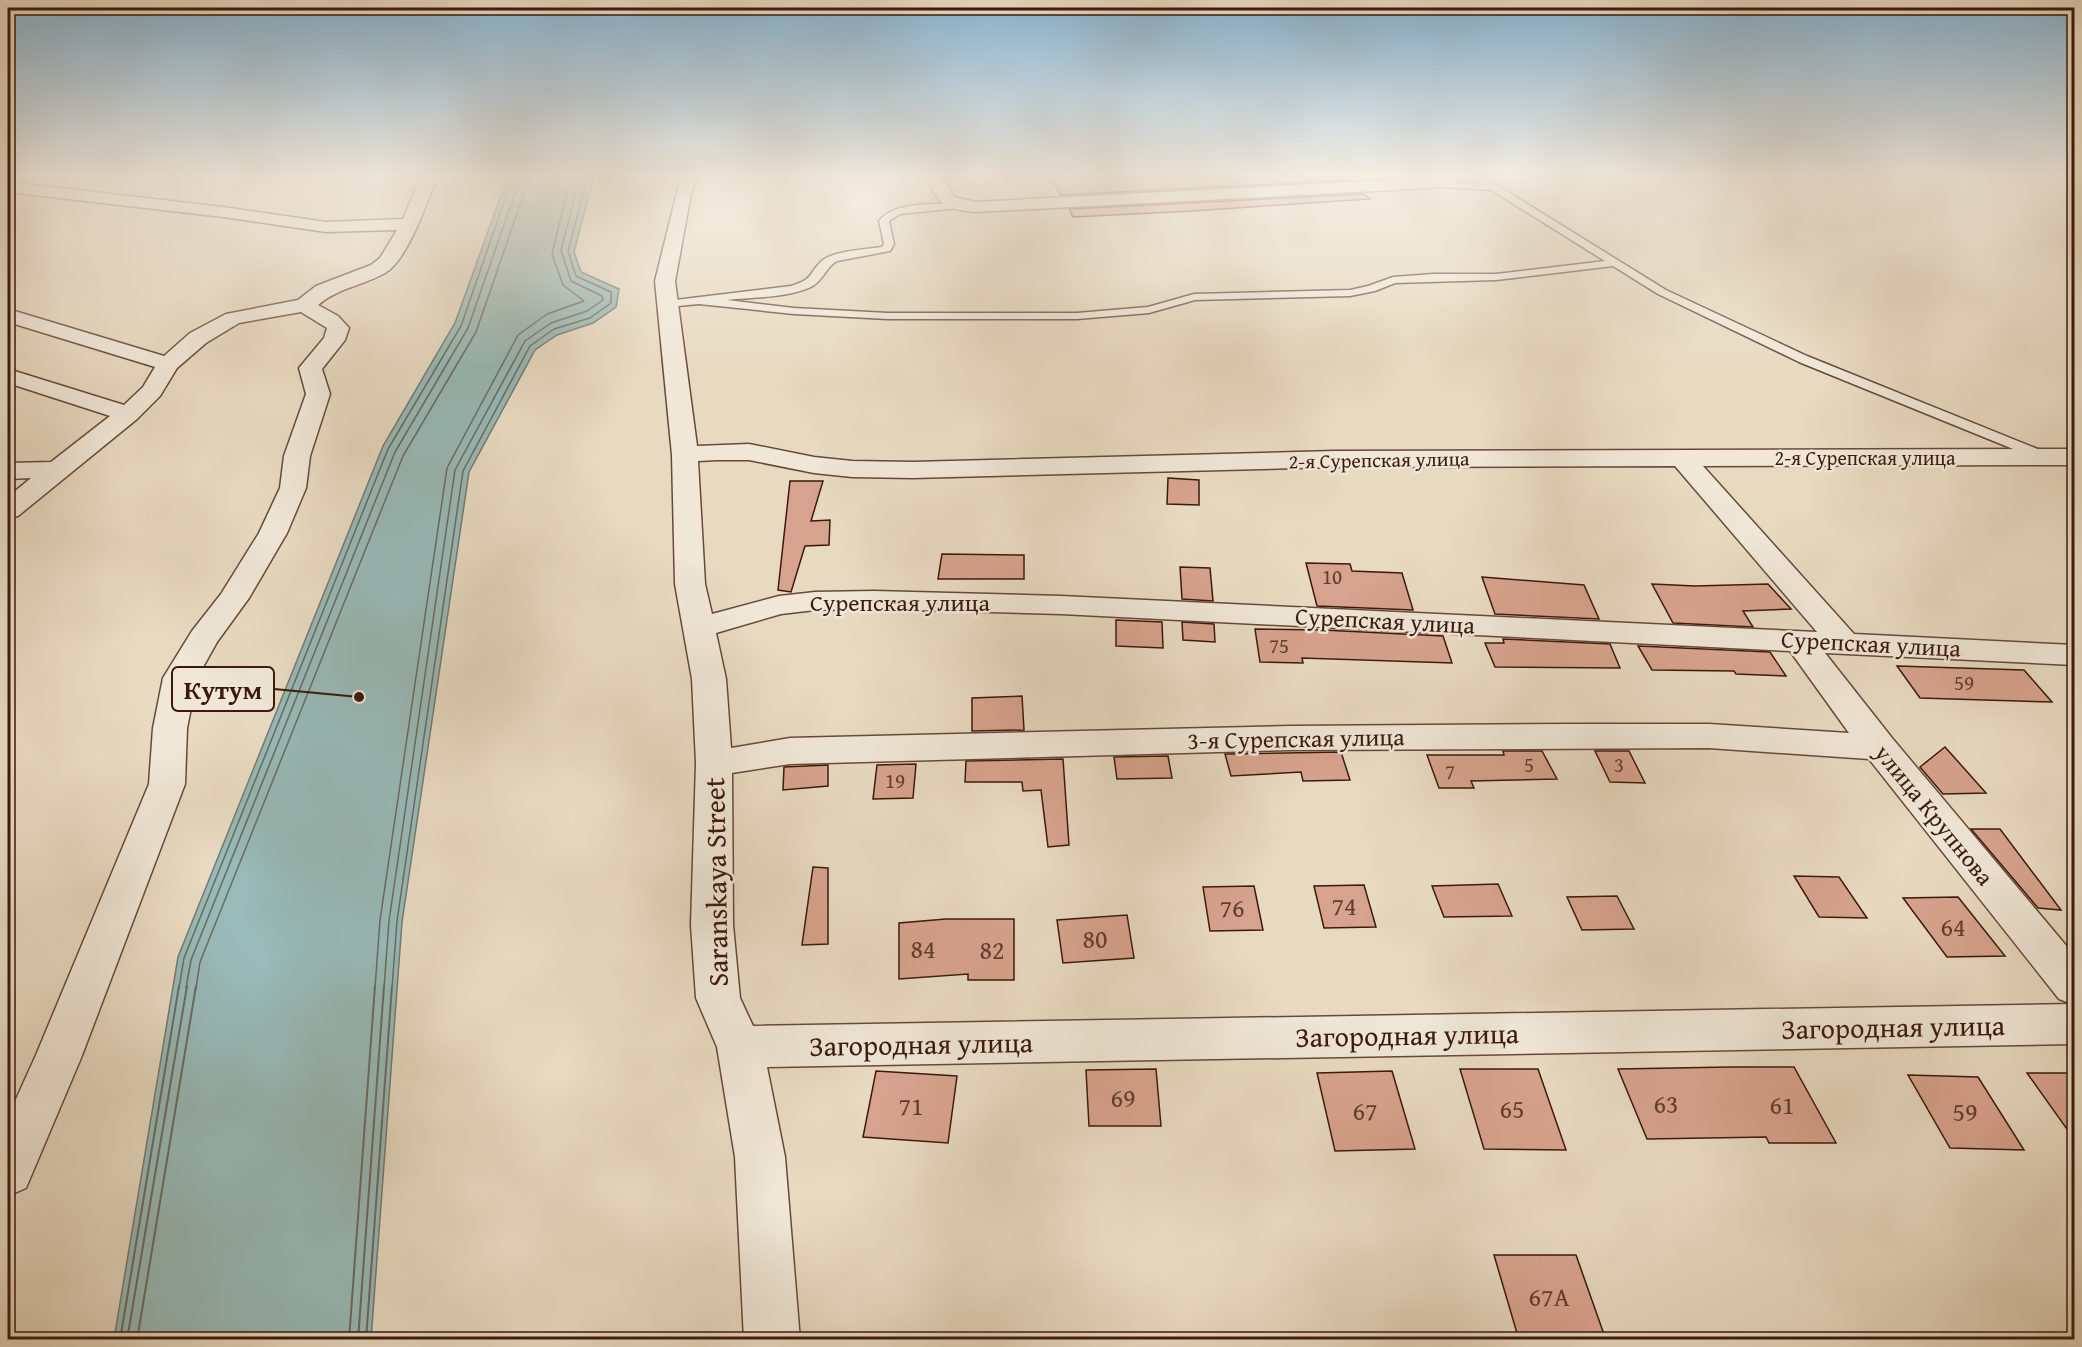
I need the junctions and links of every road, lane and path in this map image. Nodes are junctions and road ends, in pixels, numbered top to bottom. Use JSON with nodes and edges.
{"nodes":[{"id":1,"x":401,"y":239,"type":"edge"},
{"id":2,"x":673,"y":239,"type":"edge"},
{"id":3,"x":888,"y":239,"type":"edge"},
{"id":4,"x":1576,"y":239,"type":"edge"},
{"id":5,"x":1615,"y":263,"type":"junction"},
{"id":6,"x":697,"y":300,"type":"junction"},
{"id":7,"x":667,"y":304,"type":"junction"},
{"id":8,"x":305,"y":305,"type":"junction"},
{"id":9,"x":8,"y":315,"type":"edge"},
{"id":10,"x":168,"y":364,"type":"junction"},
{"id":11,"x":8,"y":376,"type":"edge"},
{"id":12,"x":128,"y":414,"type":"junction"},
{"id":13,"x":685,"y":455,"type":"junction"},
{"id":14,"x":2045,"y":457,"type":"junction"},
{"id":15,"x":2074,"y":457,"type":"edge"},
{"id":16,"x":1682,"y":458,"type":"junction"},
{"id":17,"x":8,"y":471,"type":"edge"},
{"id":18,"x":59,"y":471,"type":"junction"},
{"id":19,"x":2074,"y":472,"type":"edge"},
{"id":20,"x":8,"y":510,"type":"edge"},
{"id":21,"x":699,"y":627,"type":"junction"},
{"id":22,"x":1798,"y":640,"type":"junction"},
{"id":23,"x":1844,"y":643,"type":"junction"},
{"id":24,"x":2074,"y":655,"type":"edge"},
{"id":25,"x":1879,"y":747,"type":"junction"},
{"id":26,"x":714,"y":763,"type":"junction"},
{"id":27,"x":2074,"y":986,"type":"edge"},
{"id":28,"x":2074,"y":1024,"type":"edge"},
{"id":29,"x":740,"y":1047,"type":"junction"},
{"id":30,"x":8,"y":1171,"type":"edge"},
{"id":31,"x":772,"y":1340,"type":"edge"}],
"edges":[{"from":1,"to":8,"type":"street"},
{"from":2,"to":7,"type":"street","name":"Saranskaya Street"},
{"from":3,"to":6,"type":"lane"},
{"from":4,"to":5,"type":"lane"},
{"from":5,"to":6,"type":"lane"},
{"from":5,"to":14,"type":"lane"},
{"from":6,"to":7,"type":"lane"},
{"from":7,"to":13,"type":"street","name":"Saranskaya Street"},
{"from":8,"to":10,"type":"street"},
{"from":8,"to":30,"type":"street"},
{"from":9,"to":10,"type":"street"},
{"from":10,"to":12,"type":"street"},
{"from":11,"to":12,"type":"street"},
{"from":12,"to":18,"type":"street"},
{"from":13,"to":16,"type":"street","name":"2-я Сурепская улица"},
{"from":13,"to":21,"type":"street","name":"Saranskaya Street"},
{"from":14,"to":15,"type":"street","name":"2-я Сурепская улица"},
{"from":14,"to":16,"type":"street","name":"2-я Сурепская улица"},
{"from":14,"to":19,"type":"street"},
{"from":16,"to":23,"type":"street"},
{"from":17,"to":18,"type":"street"},
{"from":18,"to":20,"type":"street"},
{"from":21,"to":22,"type":"street","name":"Сурепская улица"},
{"from":21,"to":26,"type":"street","name":"Saranskaya Street"},
{"from":22,"to":23,"type":"street","name":"Сурепская улица"},
{"from":22,"to":25,"type":"street","name":"улица Крупнова"},
{"from":23,"to":24,"type":"street","name":"Сурепская улица"},
{"from":25,"to":26,"type":"street","name":"3-я Сурепская улица"},
{"from":25,"to":27,"type":"street","name":"улица Крупнова"},
{"from":26,"to":29,"type":"street","name":"Saranskaya Street"},
{"from":28,"to":29,"type":"street","name":"Загородная улица"},
{"from":29,"to":31,"type":"street","name":"Saranskaya Street"}]}
